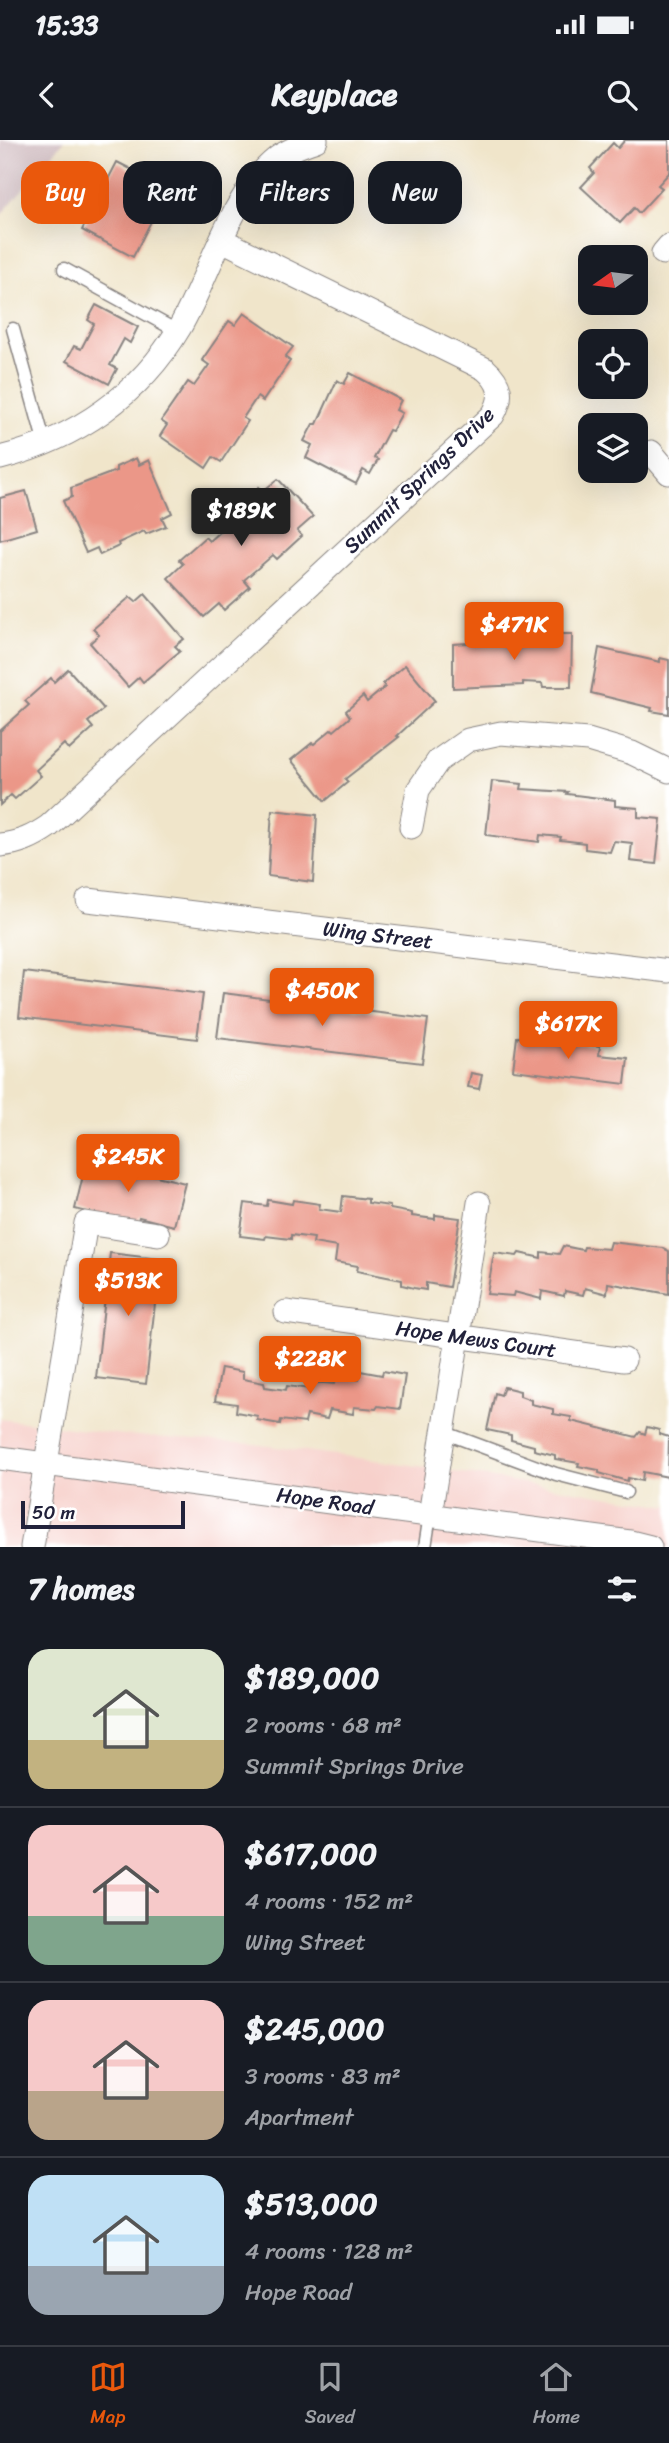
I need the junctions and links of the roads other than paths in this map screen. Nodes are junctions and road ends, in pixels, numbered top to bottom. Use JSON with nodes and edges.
{"nodes":[{"id":1,"x":316,"y":140,"type":"edge"},
{"id":2,"x":222,"y":240,"type":"junction"},
{"id":3,"x":64,"y":269,"type":"dead end"},
{"id":4,"x":13,"y":329,"type":"dead end"},
{"id":5,"x":177,"y":331,"type":"junction"},
{"id":6,"x":45,"y":444,"type":"junction"},
{"id":7,"x":651,"y":452,"type":"dead end"},
{"id":8,"x":0,"y":458,"type":"edge"},
{"id":9,"x":669,"y":473,"type":"edge"},
{"id":10,"x":669,"y":771,"type":"edge"},
{"id":11,"x":411,"y":827,"type":"dead end"},
{"id":12,"x":0,"y":845,"type":"edge"},
{"id":13,"x":88,"y":900,"type":"dead end"},
{"id":14,"x":669,"y":971,"type":"edge"},
{"id":15,"x":479,"y":1203,"type":"dead end"},
{"id":16,"x":158,"y":1234,"type":"dead end"},
{"id":17,"x":286,"y":1312,"type":"dead end"},
{"id":18,"x":458,"y":1336,"type":"junction"},
{"id":19,"x":624,"y":1360,"type":"dead end"},
{"id":20,"x":443,"y":1433,"type":"junction"},
{"id":21,"x":0,"y":1458,"type":"edge"},
{"id":22,"x":44,"y":1464,"type":"junction"},
{"id":23,"x":626,"y":1492,"type":"dead end"},
{"id":24,"x":430,"y":1515,"type":"junction"},
{"id":25,"x":32,"y":1547,"type":"edge"},
{"id":26,"x":425,"y":1547,"type":"edge"},
{"id":27,"x":650,"y":1547,"type":"edge"}],
"edges":[{"from":1,"to":2,"type":"street"},
{"from":2,"to":5,"type":"street"},
{"from":2,"to":12,"type":"street","name":"Summit Springs Drive"},
{"from":3,"to":5,"type":"lane"},
{"from":4,"to":6,"type":"lane"},
{"from":5,"to":6,"type":"street"},
{"from":6,"to":8,"type":"street"},
{"from":7,"to":9,"type":"street"},
{"from":10,"to":11,"type":"street"},
{"from":13,"to":14,"type":"street","name":"Wing Street"},
{"from":15,"to":18,"type":"street"},
{"from":16,"to":22,"type":"street"},
{"from":17,"to":18,"type":"street","name":"Hope Mews Court"},
{"from":18,"to":19,"type":"street","name":"Hope Mews Court"},
{"from":18,"to":20,"type":"street"},
{"from":20,"to":23,"type":"lane"},
{"from":20,"to":24,"type":"street"},
{"from":21,"to":22,"type":"street","name":"Hope Road"},
{"from":22,"to":24,"type":"street","name":"Hope Road"},
{"from":22,"to":25,"type":"street"},
{"from":24,"to":26,"type":"lane"},
{"from":24,"to":27,"type":"street","name":"Hope Road"}]}
